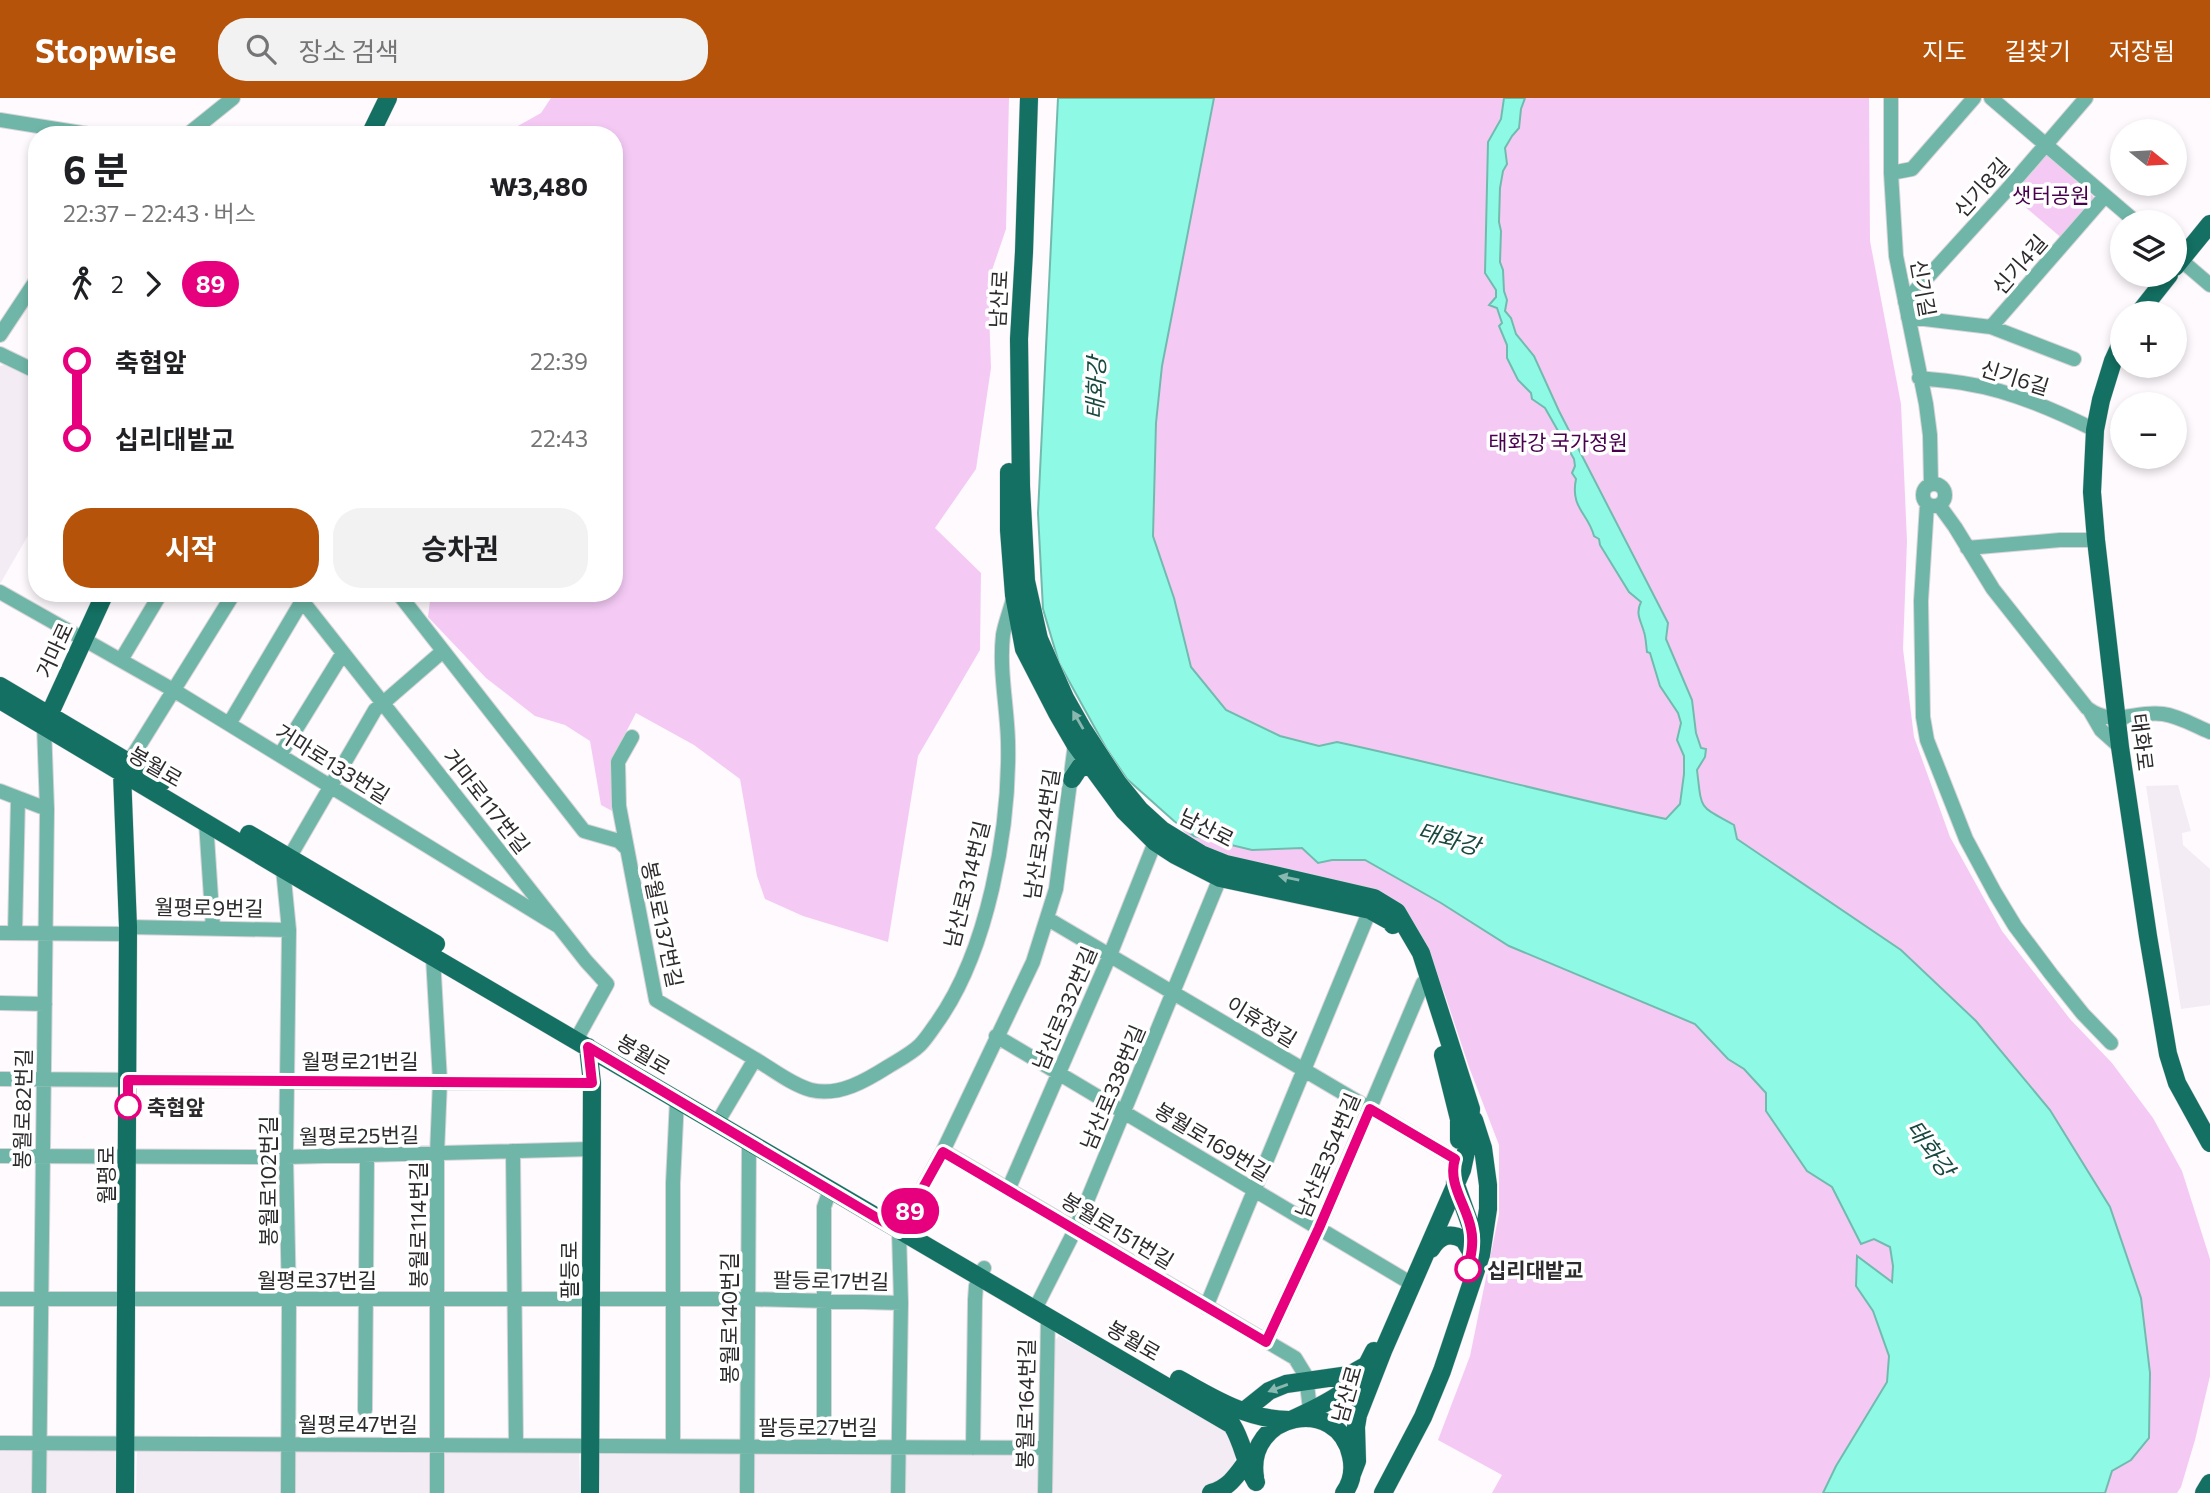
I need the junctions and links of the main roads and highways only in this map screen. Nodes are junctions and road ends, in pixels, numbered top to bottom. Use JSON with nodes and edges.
{"nodes":[{"id":1,"x":388,"y":98,"type":"edge"},
{"id":2,"x":1023,"y":98,"type":"edge"},
{"id":3,"x":1029,"y":98,"type":"edge"},
{"id":4,"x":374,"y":126,"type":"edge"},
{"id":5,"x":2210,"y":224,"type":"edge"},
{"id":6,"x":2187,"y":250,"type":"edge"},
{"id":7,"x":2160,"y":287,"type":"edge"},
{"id":8,"x":2148,"y":301,"type":"edge"},
{"id":9,"x":2110,"y":371,"type":"edge"},
{"id":10,"x":1020,"y":588,"type":"junction"},
{"id":11,"x":101,"y":602,"type":"edge"},
{"id":12,"x":0,"y":686,"type":"edge"},
{"id":13,"x":0,"y":700,"type":"edge"},
{"id":14,"x":47,"y":720,"type":"junction"},
{"id":15,"x":126,"y":767,"type":"junction"},
{"id":16,"x":1092,"y":767,"type":"junction"},
{"id":17,"x":1072,"y":779,"type":"road end"},
{"id":18,"x":286,"y":863,"type":"junction"},
{"id":19,"x":314,"y":880,"type":"junction"},
{"id":20,"x":582,"y":1039,"type":"junction"},
{"id":21,"x":1471,"y":1109,"type":"junction"},
{"id":22,"x":720,"y":1119,"type":"junction"},
{"id":23,"x":2210,"y":1143,"type":"edge"},
{"id":24,"x":1450,"y":1186,"type":"junction"},
{"id":25,"x":1488,"y":1209,"type":"junction"},
{"id":26,"x":901,"y":1227,"type":"junction"},
{"id":27,"x":1472,"y":1253,"type":"junction"},
{"id":28,"x":1423,"y":1261,"type":"junction"},
{"id":29,"x":1041,"y":1308,"type":"junction"},
{"id":30,"x":1460,"y":1324,"type":"junction"},
{"id":31,"x":1365,"y":1366,"type":"junction"},
{"id":32,"x":1244,"y":1411,"type":"junction"},
{"id":33,"x":1310,"y":1414,"type":"junction"},
{"id":34,"x":1290,"y":1420,"type":"junction"},
{"id":35,"x":1260,"y":1445,"type":"junction"},
{"id":36,"x":1246,"y":1462,"type":"junction"},
{"id":37,"x":2210,"y":1483,"type":"edge"},
{"id":38,"x":1350,"y":1487,"type":"edge"},
{"id":39,"x":1259,"y":1488,"type":"edge"},
{"id":40,"x":125,"y":1493,"type":"edge"},
{"id":41,"x":590,"y":1493,"type":"edge"},
{"id":42,"x":1211,"y":1493,"type":"edge"},
{"id":43,"x":1383,"y":1493,"type":"edge"},
{"id":44,"x":2204,"y":1493,"type":"edge"}],
"edges":[{"from":1,"to":4,"type":"main road"},
{"from":2,"to":10,"type":"main road","name":"남산로"},
{"from":3,"to":10,"type":"main road","name":"남산로"},
{"from":5,"to":6,"type":"main road"},
{"from":7,"to":8,"type":"main road"},
{"from":9,"to":23,"type":"main road","name":"태화로"},
{"from":10,"to":16,"type":"main road","name":"남산로"},
{"from":21,"to":10,"type":"main road","name":"남산로","one_way":true},
{"from":11,"to":14,"type":"main road","name":"거마로"},
{"from":12,"to":14,"type":"main road"},
{"from":13,"to":14,"type":"main road","name":"봉월로"},
{"from":14,"to":15,"type":"main road","name":"봉월로"},
{"from":15,"to":18,"type":"main road"},
{"from":15,"to":18,"type":"main road","name":"봉월로"},
{"from":15,"to":40,"type":"main road","name":"월평로"},
{"from":16,"to":17,"type":"main road"},
{"from":16,"to":24,"type":"main road","name":"남산로"},
{"from":18,"to":19,"type":"main road","name":"봉월로"},
{"from":19,"to":20,"type":"main road"},
{"from":19,"to":20,"type":"main road","name":"봉월로"},
{"from":20,"to":22,"type":"main road"},
{"from":20,"to":22,"type":"main road","name":"봉월로"},
{"from":20,"to":41,"type":"main road","name":"팔등로"},
{"from":21,"to":24,"type":"main road","name":"남산로"},
{"from":21,"to":25,"type":"main road"},
{"from":22,"to":26,"type":"main road"},
{"from":22,"to":26,"type":"main road","name":"봉월로"},
{"from":24,"to":25,"type":"main road"},
{"from":24,"to":27,"type":"main road","name":"남산로"},
{"from":24,"to":28,"type":"main road","name":"남산로"},
{"from":24,"to":31,"type":"main road","name":"남산로"},
{"from":25,"to":30,"type":"main road"},
{"from":26,"to":29,"type":"main road"},
{"from":27,"to":28,"type":"main road"},
{"from":27,"to":30,"type":"main road"},
{"from":28,"to":38,"type":"main road","name":"남산로"},
{"from":29,"to":32,"type":"main road","name":"봉월로"},
{"from":29,"to":36,"type":"main road","name":"봉월로"},
{"from":30,"to":43,"type":"main road"},
{"from":31,"to":32,"type":"main road","one_way":true},
{"from":31,"to":33,"type":"main road","name":"남산로"},
{"from":32,"to":34,"type":"main road","name":"봉월로"},
{"from":33,"to":34,"type":"main road","name":"봉월로"},
{"from":33,"to":38,"type":"main road"},
{"from":34,"to":35,"type":"main road"},
{"from":35,"to":36,"type":"main road"},
{"from":35,"to":39,"type":"main road"},
{"from":36,"to":39,"type":"main road","name":"봉월로"},
{"from":36,"to":42,"type":"main road"},
{"from":37,"to":44,"type":"main road"}]}
